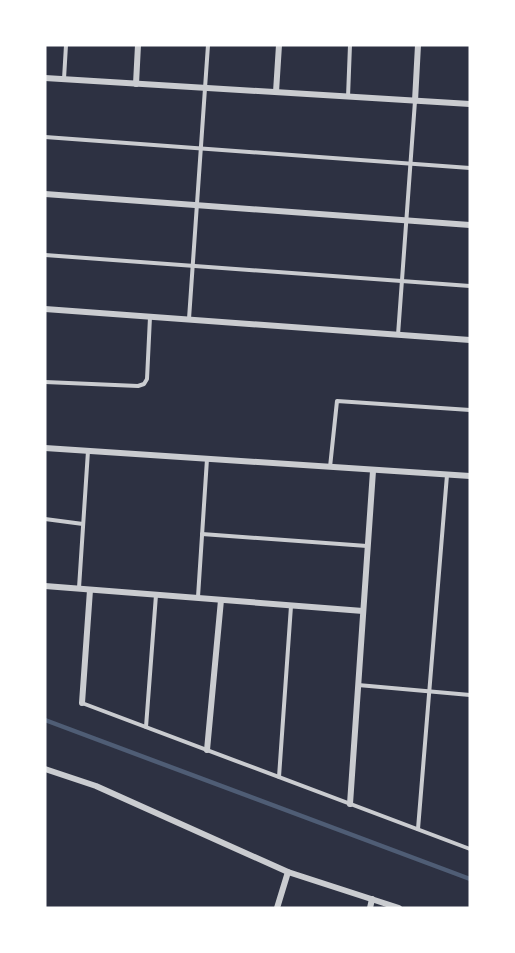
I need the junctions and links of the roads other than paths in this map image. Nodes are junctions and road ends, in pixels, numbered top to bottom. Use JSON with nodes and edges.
{"nodes":[{"id":1,"x":66,"y":45,"type":"edge"},
{"id":2,"x":138,"y":45,"type":"edge"},
{"id":3,"x":208,"y":45,"type":"edge"},
{"id":4,"x":279,"y":45,"type":"edge"},
{"id":5,"x":351,"y":45,"type":"edge"},
{"id":6,"x":418,"y":45,"type":"edge"},
{"id":7,"x":45,"y":78,"type":"edge"},
{"id":8,"x":64,"y":79,"type":"junction"},
{"id":9,"x":136,"y":84,"type":"junction"},
{"id":10,"x":206,"y":88,"type":"junction"},
{"id":11,"x":276,"y":92,"type":"junction"},
{"id":12,"x":348,"y":97,"type":"junction"},
{"id":13,"x":415,"y":100,"type":"junction"},
{"id":14,"x":470,"y":104,"type":"edge"},
{"id":15,"x":45,"y":137,"type":"edge"},
{"id":16,"x":201,"y":149,"type":"junction"},
{"id":17,"x":411,"y":164,"type":"junction"},
{"id":18,"x":470,"y":168,"type":"edge"},
{"id":19,"x":45,"y":194,"type":"edge"},
{"id":20,"x":197,"y":205,"type":"junction"},
{"id":21,"x":406,"y":220,"type":"junction"},
{"id":22,"x":470,"y":225,"type":"edge"},
{"id":23,"x":45,"y":255,"type":"edge"},
{"id":24,"x":193,"y":266,"type":"junction"},
{"id":25,"x":402,"y":281,"type":"junction"},
{"id":26,"x":470,"y":286,"type":"edge"},
{"id":27,"x":45,"y":309,"type":"edge"},
{"id":28,"x":150,"y":317,"type":"junction"},
{"id":29,"x":189,"y":320,"type":"junction"},
{"id":30,"x":398,"y":335,"type":"junction"},
{"id":31,"x":470,"y":340,"type":"edge"},
{"id":32,"x":45,"y":382,"type":"edge"},
{"id":33,"x":470,"y":410,"type":"edge"},
{"id":34,"x":45,"y":448,"type":"edge"},
{"id":35,"x":88,"y":451,"type":"junction"},
{"id":36,"x":207,"y":459,"type":"junction"},
{"id":37,"x":330,"y":468,"type":"junction"},
{"id":38,"x":373,"y":471,"type":"junction"},
{"id":39,"x":447,"y":475,"type":"junction"},
{"id":40,"x":470,"y":476,"type":"edge"},
{"id":41,"x":45,"y":519,"type":"edge"},
{"id":42,"x":83,"y":524,"type":"junction"},
{"id":43,"x":202,"y":534,"type":"junction"},
{"id":44,"x":367,"y":546,"type":"junction"},
{"id":45,"x":45,"y":586,"type":"edge"},
{"id":46,"x":79,"y":589,"type":"junction"},
{"id":47,"x":90,"y":590,"type":"junction"},
{"id":48,"x":156,"y":595,"type":"junction"},
{"id":49,"x":198,"y":598,"type":"junction"},
{"id":50,"x":221,"y":600,"type":"junction"},
{"id":51,"x":291,"y":605,"type":"junction"},
{"id":52,"x":363,"y":611,"type":"junction"},
{"id":53,"x":358,"y":685,"type":"junction"},
{"id":54,"x":430,"y":692,"type":"junction"},
{"id":55,"x":470,"y":695,"type":"edge"},
{"id":56,"x":82,"y":703,"type":"joint"},
{"id":57,"x":146,"y":727,"type":"junction"},
{"id":58,"x":207,"y":750,"type":"junction"},
{"id":59,"x":45,"y":769,"type":"edge"},
{"id":60,"x":279,"y":777,"type":"junction"},
{"id":61,"x":350,"y":804,"type":"junction"},
{"id":62,"x":418,"y":829,"type":"junction"},
{"id":63,"x":470,"y":849,"type":"edge"},
{"id":64,"x":288,"y":872,"type":"junction"},
{"id":65,"x":372,"y":899,"type":"junction"},
{"id":66,"x":277,"y":908,"type":"edge"},
{"id":67,"x":370,"y":908,"type":"edge"},
{"id":68,"x":399,"y":908,"type":"edge"}],
"edges":[{"from":1,"to":8,"type":"lane"},
{"from":2,"to":9,"type":"street"},
{"from":3,"to":10,"type":"lane"},
{"from":4,"to":11,"type":"street"},
{"from":5,"to":12,"type":"lane"},
{"from":6,"to":13,"type":"street"},
{"from":7,"to":8,"type":"street"},
{"from":8,"to":9,"type":"street"},
{"from":9,"to":10,"type":"street"},
{"from":10,"to":11,"type":"street"},
{"from":10,"to":16,"type":"lane"},
{"from":11,"to":12,"type":"street"},
{"from":12,"to":13,"type":"street"},
{"from":13,"to":14,"type":"street"},
{"from":13,"to":17,"type":"lane"},
{"from":15,"to":16,"type":"lane"},
{"from":16,"to":17,"type":"lane"},
{"from":16,"to":20,"type":"lane"},
{"from":17,"to":18,"type":"lane"},
{"from":17,"to":21,"type":"lane"},
{"from":19,"to":20,"type":"street"},
{"from":20,"to":21,"type":"street"},
{"from":20,"to":24,"type":"lane"},
{"from":21,"to":22,"type":"street"},
{"from":21,"to":25,"type":"lane"},
{"from":23,"to":24,"type":"lane"},
{"from":24,"to":25,"type":"lane"},
{"from":24,"to":29,"type":"lane"},
{"from":25,"to":26,"type":"lane"},
{"from":25,"to":30,"type":"lane"},
{"from":27,"to":28,"type":"street"},
{"from":28,"to":29,"type":"street"},
{"from":28,"to":32,"type":"lane"},
{"from":29,"to":30,"type":"street"},
{"from":30,"to":31,"type":"street"},
{"from":33,"to":37,"type":"lane"},
{"from":34,"to":35,"type":"street"},
{"from":35,"to":36,"type":"street"},
{"from":35,"to":42,"type":"lane"},
{"from":36,"to":37,"type":"street"},
{"from":36,"to":43,"type":"lane"},
{"from":37,"to":38,"type":"street"},
{"from":38,"to":39,"type":"street"},
{"from":38,"to":44,"type":"street"},
{"from":39,"to":40,"type":"street"},
{"from":39,"to":54,"type":"lane"},
{"from":41,"to":42,"type":"lane"},
{"from":42,"to":46,"type":"lane"},
{"from":43,"to":44,"type":"lane"},
{"from":43,"to":49,"type":"lane"},
{"from":44,"to":52,"type":"street"},
{"from":45,"to":46,"type":"street"},
{"from":46,"to":47,"type":"street"},
{"from":47,"to":48,"type":"street"},
{"from":47,"to":56,"type":"street"},
{"from":48,"to":49,"type":"street"},
{"from":48,"to":57,"type":"lane"},
{"from":49,"to":50,"type":"street"},
{"from":50,"to":51,"type":"street"},
{"from":50,"to":58,"type":"street"},
{"from":51,"to":52,"type":"street"},
{"from":51,"to":60,"type":"lane"},
{"from":52,"to":53,"type":"street"},
{"from":53,"to":54,"type":"lane"},
{"from":53,"to":61,"type":"street"},
{"from":54,"to":55,"type":"lane"},
{"from":54,"to":62,"type":"lane"},
{"from":56,"to":57,"type":"lane"},
{"from":57,"to":58,"type":"lane"},
{"from":58,"to":60,"type":"lane"},
{"from":59,"to":64,"type":"street"},
{"from":60,"to":61,"type":"lane"},
{"from":61,"to":62,"type":"lane"},
{"from":62,"to":63,"type":"lane"},
{"from":64,"to":65,"type":"street"},
{"from":64,"to":66,"type":"street"},
{"from":65,"to":67,"type":"street"},
{"from":65,"to":68,"type":"street"}]}
